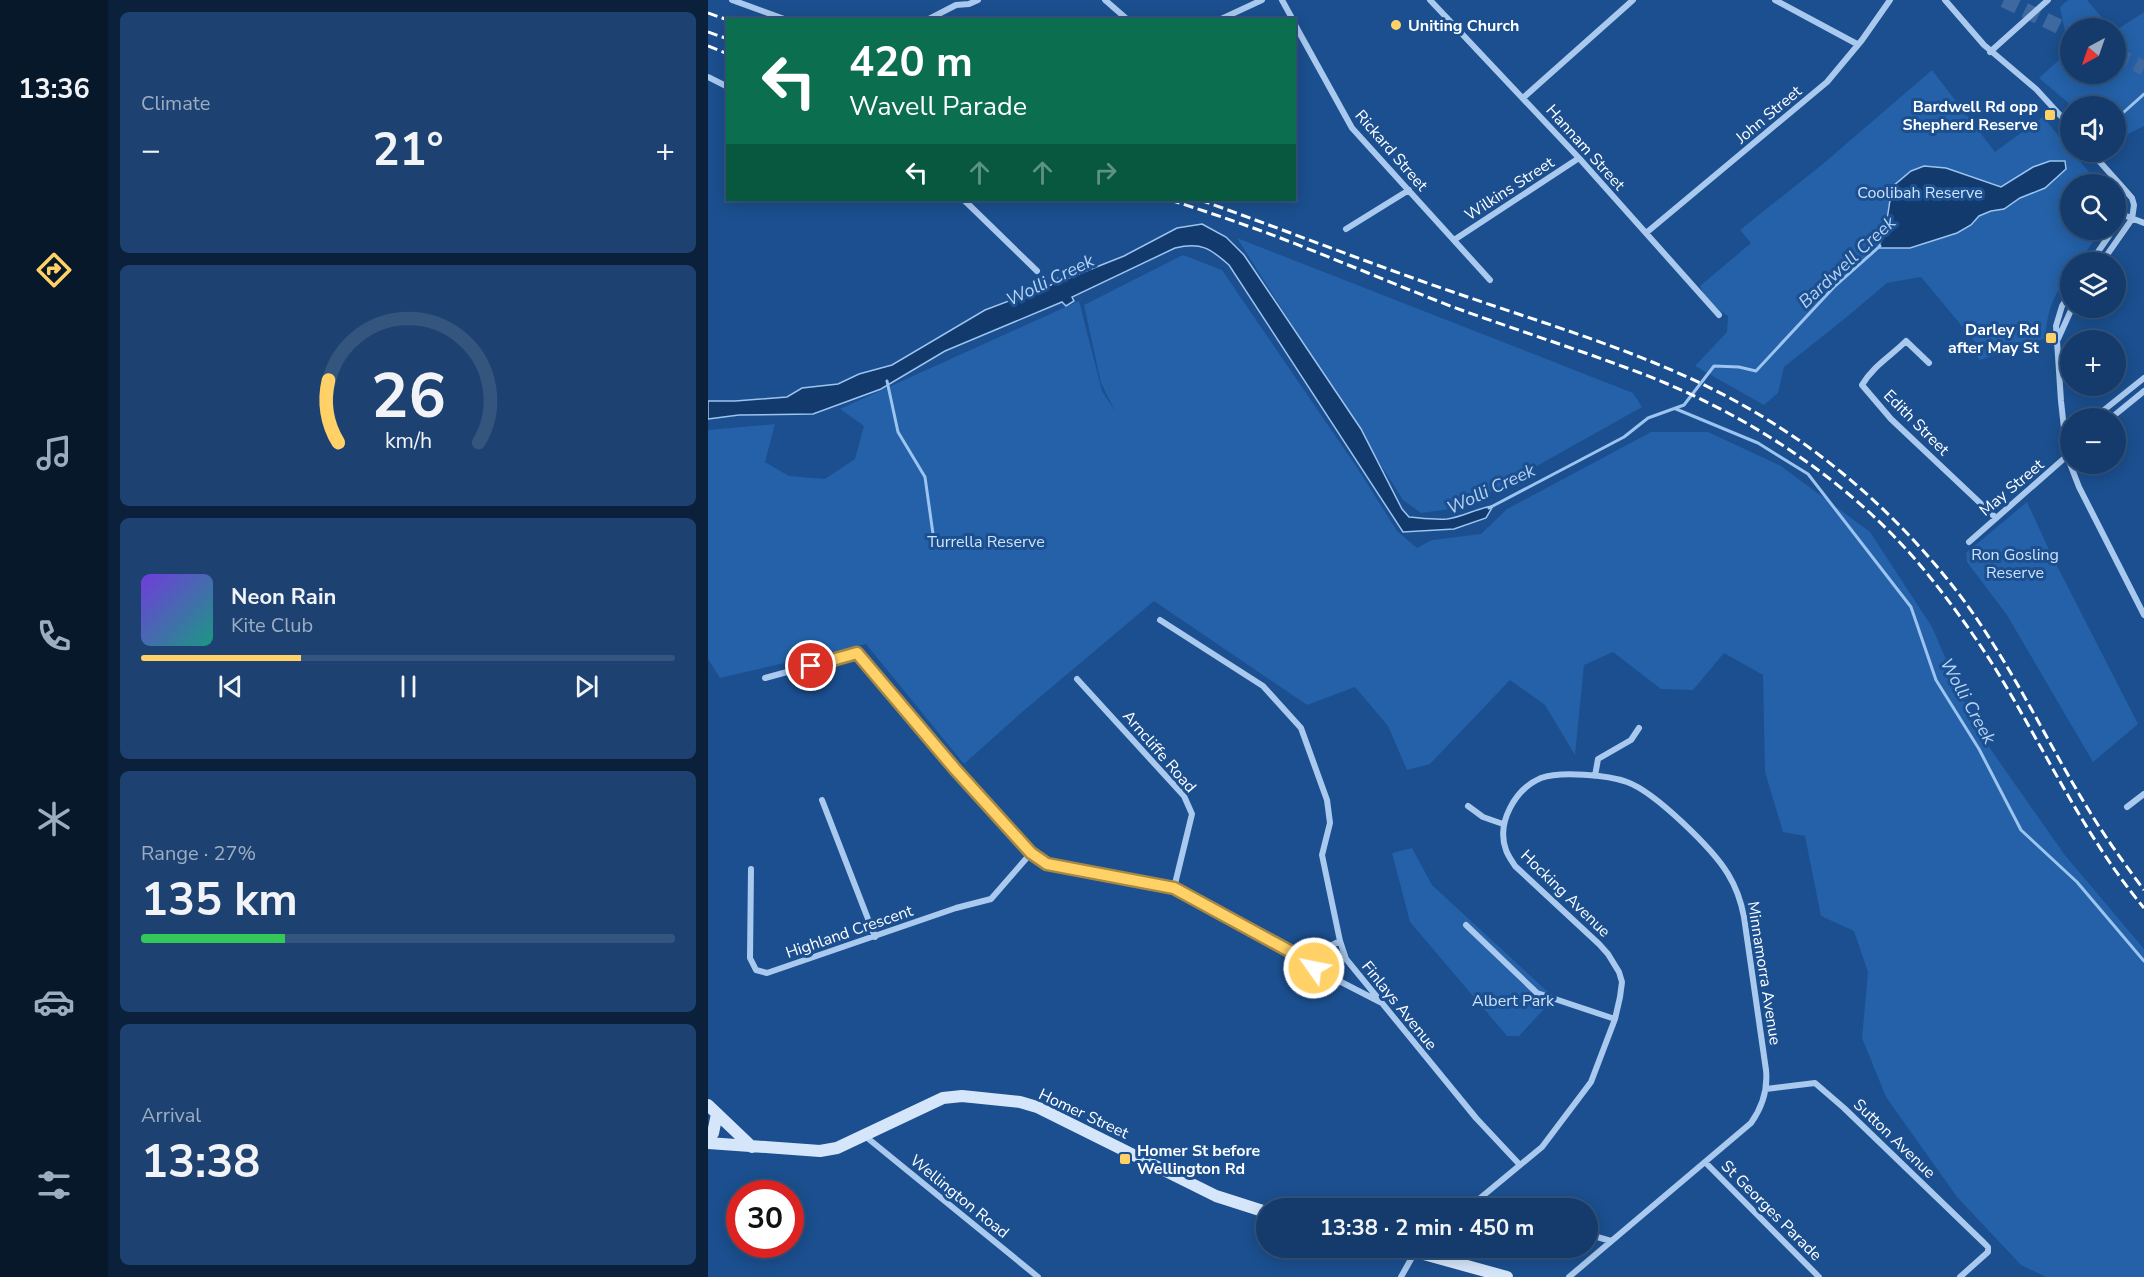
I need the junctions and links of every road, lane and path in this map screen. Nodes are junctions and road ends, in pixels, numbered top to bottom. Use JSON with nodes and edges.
{"nodes":[{"id":1,"x":732,"y":0,"type":"edge"},
{"id":2,"x":752,"y":0,"type":"edge"},
{"id":3,"x":978,"y":0,"type":"edge"},
{"id":4,"x":1105,"y":0,"type":"edge"},
{"id":5,"x":1262,"y":0,"type":"edge"},
{"id":6,"x":1282,"y":0,"type":"edge"},
{"id":7,"x":1430,"y":0,"type":"edge"},
{"id":8,"x":1633,"y":0,"type":"edge"},
{"id":9,"x":1775,"y":0,"type":"edge"},
{"id":10,"x":1890,"y":0,"type":"edge"},
{"id":11,"x":1945,"y":0,"type":"edge"},
{"id":12,"x":2048,"y":0,"type":"edge"},
{"id":13,"x":755,"y":8,"type":"junction"},
{"id":14,"x":782,"y":18,"type":"edge"},
{"id":15,"x":931,"y":18,"type":"edge"},
{"id":16,"x":1126,"y":18,"type":"edge"},
{"id":17,"x":1223,"y":18,"type":"edge"},
{"id":18,"x":1292,"y":18,"type":"edge"},
{"id":19,"x":1296,"y":25,"type":"edge"},
{"id":20,"x":1857,"y":44,"type":"junction"},
{"id":21,"x":1990,"y":52,"type":"junction"},
{"id":22,"x":708,"y":77,"type":"edge"},
{"id":23,"x":726,"y":84,"type":"edge"},
{"id":24,"x":1524,"y":98,"type":"junction"},
{"id":25,"x":2060,"y":115,"type":"edge"},
{"id":26,"x":1579,"y":158,"type":"junction"},
{"id":27,"x":2099,"y":162,"type":"edge"},
{"id":28,"x":2110,"y":174,"type":"edge"},
{"id":29,"x":1409,"y":190,"type":"junction"},
{"id":30,"x":2126,"y":192,"type":"edge"},
{"id":31,"x":965,"y":201,"type":"edge"},
{"id":32,"x":2126,"y":216,"type":"edge"},
{"id":33,"x":2132,"y":219,"type":"junction"},
{"id":34,"x":2144,"y":223,"type":"edge"},
{"id":35,"x":1346,"y":229,"type":"dead end"},
{"id":36,"x":1646,"y":233,"type":"junction"},
{"id":37,"x":1454,"y":240,"type":"junction"},
{"id":38,"x":2109,"y":252,"type":"edge"},
{"id":39,"x":1037,"y":272,"type":"dead end"},
{"id":40,"x":1490,"y":280,"type":"dead end"},
{"id":41,"x":2060,"y":312,"type":"edge"},
{"id":42,"x":1719,"y":315,"type":"dead end"},
{"id":43,"x":2068,"y":318,"type":"edge"},
{"id":44,"x":2058,"y":340,"type":"junction"},
{"id":45,"x":1929,"y":363,"type":"dead end"},
{"id":46,"x":2144,"y":378,"type":"edge"},
{"id":47,"x":2144,"y":392,"type":"edge"},
{"id":48,"x":2064,"y":408,"type":"edge"},
{"id":49,"x":2106,"y":408,"type":"edge"},
{"id":50,"x":2124,"y":408,"type":"edge"},
{"id":51,"x":2060,"y":461,"type":"edge"},
{"id":52,"x":2075,"y":474,"type":"edge"},
{"id":53,"x":1996,"y":518,"type":"junction"},
{"id":54,"x":1969,"y":542,"type":"dead end"},
{"id":55,"x":2144,"y":615,"type":"edge"},
{"id":56,"x":1160,"y":620,"type":"dead end"},
{"id":57,"x":765,"y":678,"type":"dead end"},
{"id":58,"x":1077,"y":679,"type":"dead end"},
{"id":59,"x":1639,"y":728,"type":"dead end"},
{"id":60,"x":1595,"y":776,"type":"junction"},
{"id":61,"x":2144,"y":794,"type":"edge"},
{"id":62,"x":822,"y":800,"type":"dead end"},
{"id":63,"x":1468,"y":806,"type":"dead end"},
{"id":64,"x":2127,"y":807,"type":"dead end"},
{"id":65,"x":1503,"y":824,"type":"junction"},
{"id":66,"x":1031,"y":853,"type":"junction"},
{"id":67,"x":751,"y":869,"type":"dead end"},
{"id":68,"x":1174,"y":888,"type":"junction"},
{"id":69,"x":1466,"y":925,"type":"dead end"},
{"id":70,"x":875,"y":937,"type":"junction"},
{"id":71,"x":1340,"y":941,"type":"junction"},
{"id":72,"x":1295,"y":954,"type":"junction"},
{"id":73,"x":1380,"y":1002,"type":"junction"},
{"id":74,"x":1615,"y":1019,"type":"junction"},
{"id":75,"x":1766,"y":1089,"type":"junction"},
{"id":76,"x":712,"y":1109,"type":"edge"},
{"id":77,"x":865,"y":1135,"type":"junction"},
{"id":78,"x":708,"y":1141,"type":"edge"},
{"id":79,"x":752,"y":1147,"type":"junction"},
{"id":80,"x":1706,"y":1162,"type":"junction"},
{"id":81,"x":1520,"y":1165,"type":"junction"},
{"id":82,"x":1480,"y":1198,"type":"edge"},
{"id":83,"x":1256,"y":1209,"type":"edge"},
{"id":84,"x":1598,"y":1237,"type":"edge"},
{"id":85,"x":1611,"y":1241,"type":"junction"},
{"id":86,"x":1413,"y":1258,"type":"edge"},
{"id":87,"x":1444,"y":1258,"type":"edge"},
{"id":88,"x":1038,"y":1277,"type":"edge"},
{"id":89,"x":1401,"y":1277,"type":"edge"},
{"id":90,"x":1507,"y":1277,"type":"edge"},
{"id":91,"x":1569,"y":1277,"type":"edge"},
{"id":92,"x":1819,"y":1277,"type":"edge"},
{"id":93,"x":1960,"y":1277,"type":"edge"}],
"edges":[{"from":1,"to":13,"type":"street"},
{"from":2,"to":13,"type":"street"},
{"from":3,"to":15,"type":"street"},
{"from":4,"to":16,"type":"street"},
{"from":5,"to":17,"type":"street"},
{"from":6,"to":18,"type":"street","name":"Rickard Street"},
{"from":7,"to":24,"type":"street","name":"Hannam Street"},
{"from":8,"to":24,"type":"street"},
{"from":9,"to":20,"type":"street"},
{"from":10,"to":20,"type":"street","name":"John Street"},
{"from":11,"to":21,"type":"street"},
{"from":12,"to":21,"type":"street"},
{"from":13,"to":14,"type":"street"},
{"from":19,"to":29,"type":"street","name":"Rickard Street"},
{"from":20,"to":36,"type":"street","name":"John Street"},
{"from":21,"to":25,"type":"street"},
{"from":22,"to":23,"type":"street"},
{"from":24,"to":26,"type":"street","name":"Hannam Street"},
{"from":26,"to":36,"type":"street","name":"Hannam Street"},
{"from":26,"to":37,"type":"street","name":"Wilkins Street"},
{"from":27,"to":28,"type":"street"},
{"from":29,"to":35,"type":"street"},
{"from":29,"to":37,"type":"street","name":"Rickard Street"},
{"from":30,"to":33,"type":"street"},
{"from":31,"to":39,"type":"street"},
{"from":32,"to":33,"type":"street"},
{"from":33,"to":34,"type":"street"},
{"from":33,"to":38,"type":"street"},
{"from":36,"to":42,"type":"street","name":"Hannam Street"},
{"from":37,"to":40,"type":"street","name":"Rickard Street"},
{"from":41,"to":44,"type":"street"},
{"from":43,"to":44,"type":"street"},
{"from":44,"to":48,"type":"street"},
{"from":45,"to":53,"type":"street","name":"Edith Street"},
{"from":46,"to":49,"type":"street"},
{"from":47,"to":50,"type":"street"},
{"from":51,"to":53,"type":"street","name":"May Street"},
{"from":52,"to":55,"type":"street"},
{"from":53,"to":54,"type":"street","name":"May Street"},
{"from":56,"to":71,"type":"street","name":"Finlays Avenue"},
{"from":57,"to":66,"type":"street"},
{"from":58,"to":68,"type":"street","name":"Arncliffe Road"},
{"from":59,"to":60,"type":"street"},
{"from":60,"to":65,"type":"street","name":"Minnamorra Avenue"},
{"from":60,"to":75,"type":"street","name":"Minnamorra Avenue"},
{"from":61,"to":64,"type":"street"},
{"from":62,"to":70,"type":"street"},
{"from":63,"to":65,"type":"street"},
{"from":65,"to":74,"type":"street","name":"Hocking Avenue"},
{"from":66,"to":68,"type":"street"},
{"from":66,"to":70,"type":"street","name":"Highland Crescent"},
{"from":67,"to":70,"type":"street","name":"Highland Crescent"},
{"from":68,"to":72,"type":"street"},
{"from":69,"to":74,"type":"street"},
{"from":71,"to":72,"type":"street"},
{"from":71,"to":73,"type":"street","name":"Finlays Avenue"},
{"from":72,"to":73,"type":"street"},
{"from":73,"to":81,"type":"street","name":"Finlays Avenue"},
{"from":74,"to":81,"type":"street","name":"Hocking Avenue"},
{"from":75,"to":80,"type":"street","name":"Minnamorra Avenue"},
{"from":75,"to":93,"type":"street","name":"Sutton Avenue"},
{"from":76,"to":78,"type":"main road"},
{"from":76,"to":79,"type":"main road"},
{"from":77,"to":79,"type":"main road","name":"Homer Street"},
{"from":77,"to":83,"type":"main road","name":"Homer Street"},
{"from":77,"to":88,"type":"street","name":"Wellington Road"},
{"from":78,"to":79,"type":"main road","name":"Homer Street"},
{"from":80,"to":85,"type":"street","name":"Minnamorra Avenue"},
{"from":80,"to":92,"type":"street","name":"St Georges Parade"},
{"from":81,"to":82,"type":"street","name":"Hocking Avenue"},
{"from":84,"to":85,"type":"street"},
{"from":85,"to":91,"type":"street","name":"Minnamorra Avenue"},
{"from":86,"to":89,"type":"street"},
{"from":87,"to":90,"type":"main road"}]}
